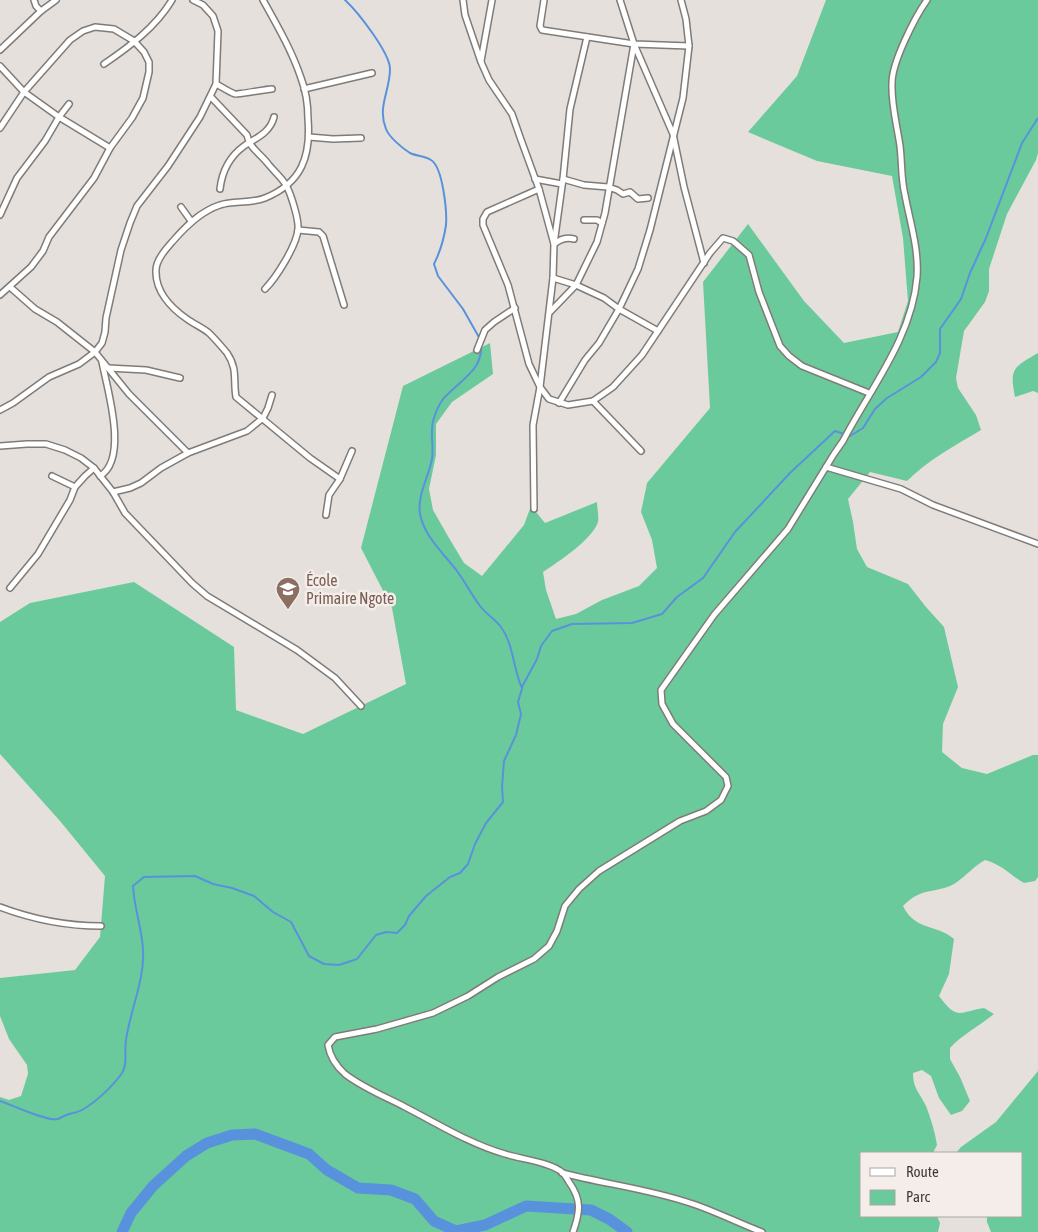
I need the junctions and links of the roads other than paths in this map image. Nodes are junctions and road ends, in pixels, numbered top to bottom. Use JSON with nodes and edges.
{"nodes":[{"id":1,"x":34,"y":0,"type":"edge"},
{"id":2,"x":56,"y":0,"type":"edge"},
{"id":3,"x":172,"y":0,"type":"edge"},
{"id":4,"x":193,"y":0,"type":"edge"},
{"id":5,"x":263,"y":0,"type":"edge"},
{"id":6,"x":463,"y":0,"type":"edge"},
{"id":7,"x":492,"y":0,"type":"edge"},
{"id":8,"x":544,"y":0,"type":"edge"},
{"id":9,"x":620,"y":0,"type":"edge"},
{"id":10,"x":681,"y":0,"type":"edge"},
{"id":11,"x":928,"y":0,"type":"edge"},
{"id":12,"x":41,"y":11,"type":"junction"},
{"id":13,"x":587,"y":37,"type":"junction"},
{"id":14,"x":134,"y":41,"type":"junction"},
{"id":15,"x":634,"y":44,"type":"junction"},
{"id":16,"x":688,"y":46,"type":"junction"},
{"id":17,"x":0,"y":50,"type":"edge"},
{"id":18,"x":481,"y":62,"type":"junction"},
{"id":19,"x":104,"y":64,"type":"dead end"},
{"id":20,"x":0,"y":66,"type":"edge"},
{"id":21,"x":372,"y":73,"type":"dead end"},
{"id":22,"x":216,"y":84,"type":"junction"},
{"id":23,"x":272,"y":89,"type":"dead end"},
{"id":24,"x":304,"y":89,"type":"junction"},
{"id":25,"x":24,"y":92,"type":"junction"},
{"id":26,"x":211,"y":97,"type":"junction"},
{"id":27,"x":69,"y":104,"type":"dead end"},
{"id":28,"x":59,"y":117,"type":"junction"},
{"id":29,"x":274,"y":117,"type":"dead end"},
{"id":30,"x":0,"y":128,"type":"edge"},
{"id":31,"x":673,"y":134,"type":"junction"},
{"id":32,"x":309,"y":137,"type":"junction"},
{"id":33,"x":361,"y":138,"type":"dead end"},
{"id":34,"x":248,"y":143,"type":"junction"},
{"id":35,"x":110,"y":148,"type":"junction"},
{"id":36,"x":535,"y":179,"type":"junction"},
{"id":37,"x":562,"y":181,"type":"junction"},
{"id":38,"x":286,"y":186,"type":"junction"},
{"id":39,"x":608,"y":187,"type":"junction"},
{"id":40,"x":539,"y":188,"type":"junction"},
{"id":41,"x":220,"y":189,"type":"dead end"},
{"id":42,"x":648,"y":198,"type":"dead end"},
{"id":43,"x":181,"y":207,"type":"dead end"},
{"id":44,"x":0,"y":215,"type":"edge"},
{"id":45,"x":584,"y":220,"type":"dead end"},
{"id":46,"x":191,"y":221,"type":"junction"},
{"id":47,"x":602,"y":223,"type":"junction"},
{"id":48,"x":298,"y":230,"type":"junction"},
{"id":49,"x":574,"y":240,"type":"dead end"},
{"id":50,"x":554,"y":244,"type":"junction"},
{"id":51,"x":704,"y":263,"type":"junction"},
{"id":52,"x":553,"y":278,"type":"junction"},
{"id":53,"x":576,"y":285,"type":"junction"},
{"id":54,"x":10,"y":287,"type":"junction"},
{"id":55,"x":265,"y":289,"type":"dead end"},
{"id":56,"x":0,"y":296,"type":"edge"},
{"id":57,"x":344,"y":305,"type":"dead end"},
{"id":58,"x":515,"y":308,"type":"junction"},
{"id":59,"x":619,"y":309,"type":"junction"},
{"id":60,"x":550,"y":312,"type":"junction"},
{"id":61,"x":658,"y":331,"type":"junction"},
{"id":62,"x":477,"y":350,"type":"dead end"},
{"id":63,"x":95,"y":352,"type":"junction"},
{"id":64,"x":102,"y":361,"type":"junction"},
{"id":65,"x":108,"y":368,"type":"junction"},
{"id":66,"x":180,"y":378,"type":"dead end"},
{"id":67,"x":540,"y":387,"type":"junction"},
{"id":68,"x":869,"y":393,"type":"junction"},
{"id":69,"x":272,"y":395,"type":"dead end"},
{"id":70,"x":592,"y":401,"type":"junction"},
{"id":71,"x":559,"y":403,"type":"junction"},
{"id":72,"x":0,"y":410,"type":"edge"},
{"id":73,"x":262,"y":418,"type":"junction"},
{"id":74,"x":0,"y":446,"type":"edge"},
{"id":75,"x":352,"y":451,"type":"dead end"},
{"id":76,"x":641,"y":451,"type":"dead end"},
{"id":77,"x":188,"y":452,"type":"junction"},
{"id":78,"x":826,"y":467,"type":"junction"},
{"id":79,"x":94,"y":468,"type":"junction"},
{"id":80,"x":52,"y":476,"type":"dead end"},
{"id":81,"x":100,"y":476,"type":"junction"},
{"id":82,"x":340,"y":479,"type":"junction"},
{"id":83,"x":75,"y":487,"type":"junction"},
{"id":84,"x":113,"y":492,"type":"junction"},
{"id":85,"x":534,"y":509,"type":"dead end"},
{"id":86,"x":326,"y":515,"type":"dead end"},
{"id":87,"x":1038,"y":544,"type":"edge"},
{"id":88,"x":10,"y":588,"type":"dead end"},
{"id":89,"x":361,"y":706,"type":"dead end"},
{"id":90,"x":0,"y":907,"type":"edge"},
{"id":91,"x":101,"y":926,"type":"dead end"},
{"id":92,"x":562,"y":1173,"type":"junction"},
{"id":93,"x":573,"y":1232,"type":"edge"},
{"id":94,"x":762,"y":1232,"type":"edge"}],
"edges":[{"from":1,"to":12,"type":"street"},
{"from":2,"to":12,"type":"street"},
{"from":3,"to":14,"type":"street"},
{"from":4,"to":22,"type":"street"},
{"from":5,"to":24,"type":"street"},
{"from":6,"to":18,"type":"street"},
{"from":7,"to":18,"type":"street"},
{"from":8,"to":13,"type":"street"},
{"from":9,"to":15,"type":"street"},
{"from":10,"to":16,"type":"street"},
{"from":11,"to":68,"type":"street"},
{"from":12,"to":17,"type":"street"},
{"from":13,"to":15,"type":"street"},
{"from":13,"to":37,"type":"street"},
{"from":14,"to":19,"type":"street"},
{"from":14,"to":25,"type":"street"},
{"from":14,"to":35,"type":"street"},
{"from":15,"to":16,"type":"street"},
{"from":15,"to":31,"type":"street"},
{"from":15,"to":39,"type":"street"},
{"from":16,"to":31,"type":"street"},
{"from":18,"to":36,"type":"street"},
{"from":20,"to":25,"type":"street"},
{"from":21,"to":24,"type":"street"},
{"from":22,"to":23,"type":"street"},
{"from":22,"to":26,"type":"street"},
{"from":24,"to":32,"type":"street"},
{"from":25,"to":28,"type":"street"},
{"from":25,"to":30,"type":"street"},
{"from":26,"to":34,"type":"street"},
{"from":26,"to":63,"type":"street"},
{"from":27,"to":28,"type":"street"},
{"from":28,"to":35,"type":"street"},
{"from":28,"to":44,"type":"street"},
{"from":29,"to":34,"type":"street"},
{"from":31,"to":51,"type":"street"},
{"from":31,"to":59,"type":"street"},
{"from":32,"to":33,"type":"street"},
{"from":32,"to":38,"type":"street"},
{"from":34,"to":38,"type":"street"},
{"from":34,"to":41,"type":"street"},
{"from":35,"to":54,"type":"street"},
{"from":36,"to":37,"type":"street"},
{"from":36,"to":40,"type":"street"},
{"from":37,"to":39,"type":"street"},
{"from":37,"to":50,"type":"street"},
{"from":38,"to":46,"type":"street"},
{"from":38,"to":48,"type":"street"},
{"from":39,"to":42,"type":"street"},
{"from":39,"to":47,"type":"street"},
{"from":40,"to":50,"type":"street"},
{"from":40,"to":58,"type":"street"},
{"from":43,"to":46,"type":"street"},
{"from":45,"to":47,"type":"street"},
{"from":46,"to":73,"type":"street"},
{"from":47,"to":53,"type":"street"},
{"from":48,"to":55,"type":"street"},
{"from":48,"to":57,"type":"street"},
{"from":49,"to":50,"type":"street"},
{"from":50,"to":52,"type":"street"},
{"from":51,"to":61,"type":"street"},
{"from":51,"to":68,"type":"street"},
{"from":52,"to":53,"type":"street"},
{"from":52,"to":60,"type":"street"},
{"from":53,"to":59,"type":"street"},
{"from":53,"to":60,"type":"street"},
{"from":54,"to":56,"type":"street"},
{"from":54,"to":63,"type":"street"},
{"from":58,"to":62,"type":"street"},
{"from":58,"to":67,"type":"street"},
{"from":59,"to":61,"type":"street"},
{"from":59,"to":71,"type":"street"},
{"from":60,"to":67,"type":"street"},
{"from":61,"to":70,"type":"street"},
{"from":63,"to":64,"type":"street"},
{"from":63,"to":72,"type":"street"},
{"from":64,"to":65,"type":"street"},
{"from":64,"to":81,"type":"street"},
{"from":65,"to":66,"type":"street"},
{"from":65,"to":77,"type":"street"},
{"from":67,"to":71,"type":"street"},
{"from":67,"to":85,"type":"street"},
{"from":68,"to":78,"type":"street"},
{"from":69,"to":73,"type":"street"},
{"from":70,"to":71,"type":"street"},
{"from":70,"to":76,"type":"street"},
{"from":73,"to":77,"type":"street"},
{"from":73,"to":82,"type":"street"},
{"from":74,"to":79,"type":"street"},
{"from":75,"to":82,"type":"street"},
{"from":77,"to":84,"type":"street"},
{"from":78,"to":87,"type":"street"},
{"from":78,"to":92,"type":"street"},
{"from":79,"to":81,"type":"street"},
{"from":79,"to":83,"type":"street"},
{"from":80,"to":83,"type":"street"},
{"from":81,"to":84,"type":"street"},
{"from":82,"to":86,"type":"street"},
{"from":83,"to":88,"type":"street"},
{"from":84,"to":89,"type":"street"},
{"from":90,"to":91,"type":"street"},
{"from":92,"to":93,"type":"street"},
{"from":92,"to":94,"type":"street"}]}
